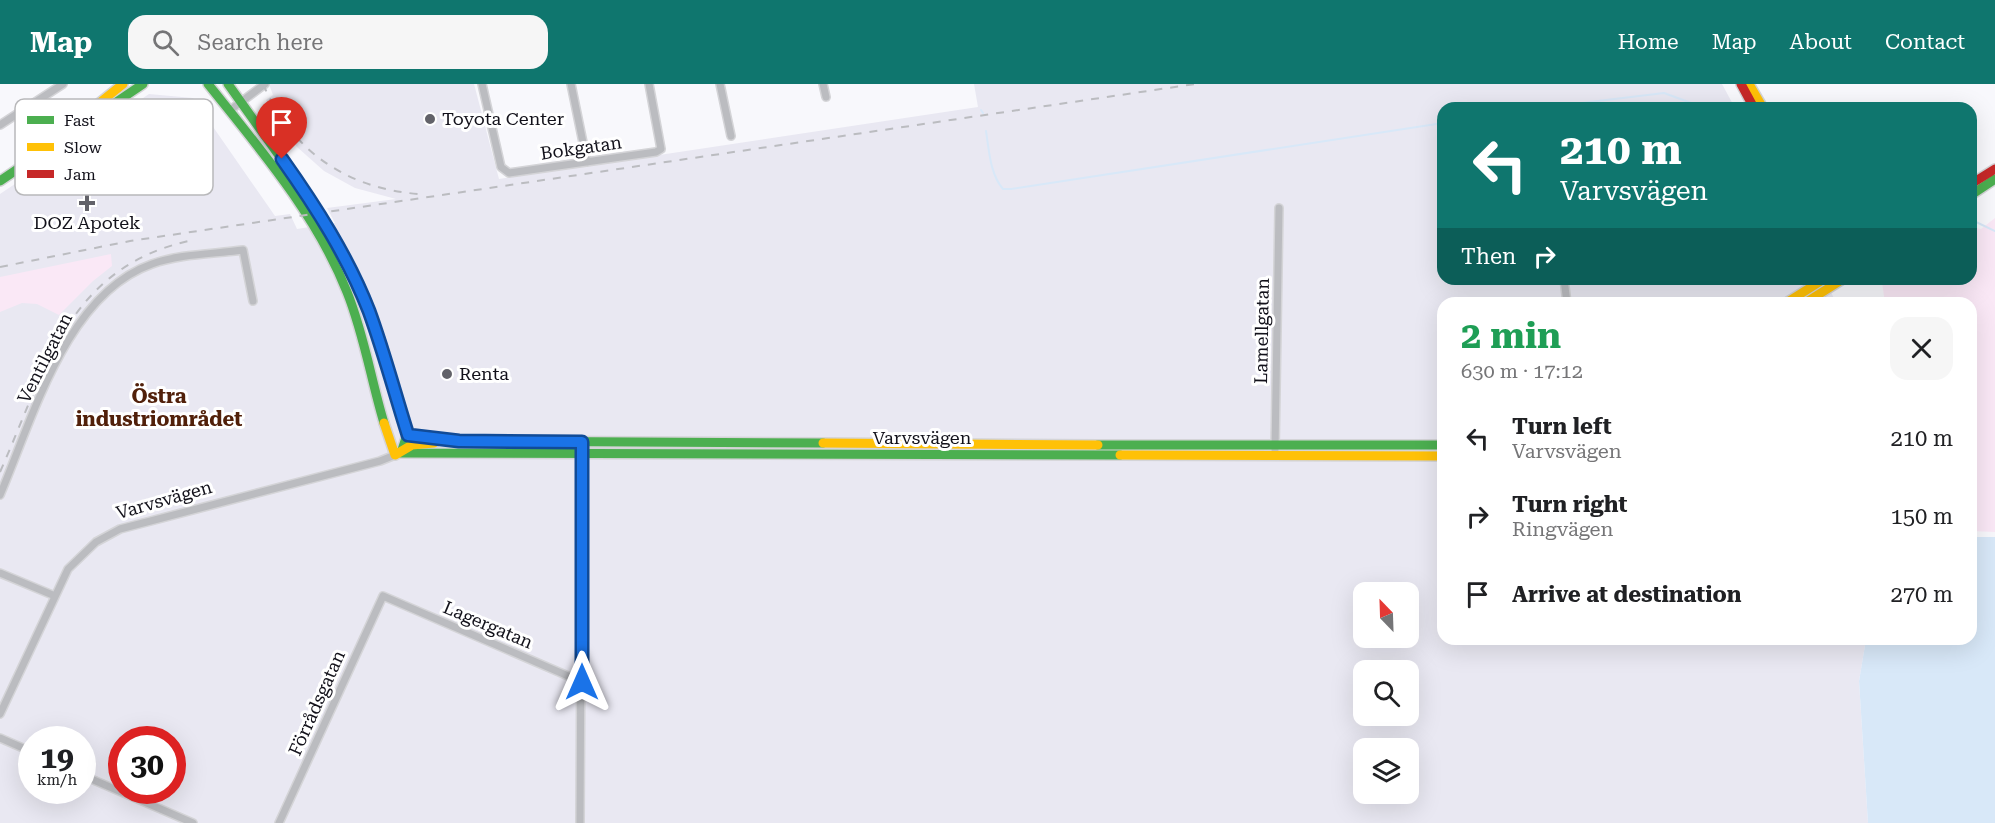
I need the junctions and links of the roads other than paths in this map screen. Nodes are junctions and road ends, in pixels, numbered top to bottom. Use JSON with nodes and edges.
{"nodes":[{"id":1,"x":63,"y":84,"type":"edge"},
{"id":2,"x":123,"y":84,"type":"edge"},
{"id":3,"x":143,"y":84,"type":"edge"},
{"id":4,"x":208,"y":84,"type":"edge"},
{"id":5,"x":228,"y":84,"type":"edge"},
{"id":6,"x":265,"y":84,"type":"edge"},
{"id":7,"x":482,"y":84,"type":"edge"},
{"id":8,"x":571,"y":84,"type":"edge"},
{"id":9,"x":649,"y":84,"type":"edge"},
{"id":10,"x":720,"y":84,"type":"edge"},
{"id":11,"x":823,"y":84,"type":"edge"},
{"id":12,"x":1741,"y":84,"type":"edge"},
{"id":13,"x":1749,"y":84,"type":"edge"},
{"id":14,"x":826,"y":97,"type":"dead end"},
{"id":15,"x":40,"y":99,"type":"edge"},
{"id":16,"x":104,"y":99,"type":"edge"},
{"id":17,"x":121,"y":99,"type":"edge"},
{"id":18,"x":241,"y":102,"type":"junction"},
{"id":19,"x":1751,"y":102,"type":"edge"},
{"id":20,"x":1760,"y":102,"type":"edge"},
{"id":21,"x":229,"y":111,"type":"junction"},
{"id":22,"x":15,"y":115,"type":"edge"},
{"id":23,"x":0,"y":125,"type":"edge"},
{"id":24,"x":731,"y":136,"type":"dead end"},
{"id":25,"x":587,"y":162,"type":"junction"},
{"id":26,"x":1995,"y":169,"type":"edge"},
{"id":27,"x":15,"y":171,"type":"edge"},
{"id":28,"x":1995,"y":179,"type":"edge"},
{"id":29,"x":1977,"y":180,"type":"edge"},
{"id":30,"x":0,"y":182,"type":"edge"},
{"id":31,"x":1977,"y":191,"type":"edge"},
{"id":32,"x":1279,"y":208,"type":"dead end"},
{"id":33,"x":1814,"y":285,"type":"edge"},
{"id":34,"x":1834,"y":285,"type":"edge"},
{"id":35,"x":1796,"y":297,"type":"edge"},
{"id":36,"x":1814,"y":297,"type":"edge"},
{"id":37,"x":253,"y":301,"type":"dead end"},
{"id":38,"x":408,"y":435,"type":"junction"},
{"id":39,"x":459,"y":441,"type":"junction"},
{"id":40,"x":582,"y":442,"type":"junction"},
{"id":41,"x":1437,"y":445,"type":"edge"},
{"id":42,"x":1275,"y":450,"type":"junction"},
{"id":43,"x":398,"y":454,"type":"junction"},
{"id":44,"x":582,"y":454,"type":"junction"},
{"id":45,"x":1437,"y":456,"type":"edge"},
{"id":46,"x":0,"y":495,"type":"edge"},
{"id":47,"x":0,"y":573,"type":"edge"},
{"id":48,"x":55,"y":596,"type":"junction"},
{"id":49,"x":383,"y":596,"type":"joint"},
{"id":50,"x":582,"y":682,"type":"junction"},
{"id":51,"x":0,"y":714,"type":"edge"},
{"id":52,"x":0,"y":738,"type":"edge"},
{"id":53,"x":18,"y":746,"type":"edge"},
{"id":54,"x":96,"y":781,"type":"edge"},
{"id":55,"x":193,"y":823,"type":"edge"},
{"id":56,"x":279,"y":823,"type":"edge"},
{"id":57,"x":580,"y":823,"type":"edge"}],
"edges":[{"from":1,"to":15,"type":"street"},
{"from":2,"to":16,"type":"main road"},
{"from":3,"to":17,"type":"main road"},
{"from":4,"to":21,"type":"main road"},
{"from":5,"to":18,"type":"main road"},
{"from":6,"to":18,"type":"street"},
{"from":7,"to":25,"type":"street","name":"Bokgatan"},
{"from":8,"to":25,"type":"street"},
{"from":9,"to":25,"type":"street","name":"Bokgatan"},
{"from":10,"to":24,"type":"street"},
{"from":11,"to":14,"type":"street"},
{"from":12,"to":19,"type":"main road"},
{"from":13,"to":20,"type":"main road"},
{"from":18,"to":21,"type":"street"},
{"from":18,"to":38,"type":"main road"},
{"from":21,"to":43,"type":"main road"},
{"from":22,"to":23,"type":"street"},
{"from":26,"to":29,"type":"main road"},
{"from":27,"to":30,"type":"main road"},
{"from":28,"to":31,"type":"main road"},
{"from":32,"to":42,"type":"street","name":"Lamellgatan"},
{"from":33,"to":35,"type":"main road"},
{"from":34,"to":36,"type":"main road"},
{"from":37,"to":46,"type":"street","name":"Ventilgatan"},
{"from":38,"to":39,"type":"main road","name":"Varvsvägen"},
{"from":38,"to":43,"type":"main road"},
{"from":39,"to":40,"type":"main road","name":"Varvsvägen"},
{"from":39,"to":43,"type":"main road","name":"Varvsvägen"},
{"from":40,"to":42,"type":"main road","name":"Varvsvägen"},
{"from":40,"to":44,"type":"street"},
{"from":41,"to":42,"type":"main road","name":"Varvsvägen"},
{"from":42,"to":44,"type":"main road","name":"Varvsvägen"},
{"from":42,"to":45,"type":"main road","name":"Varvsvägen"},
{"from":43,"to":44,"type":"main road","name":"Varvsvägen"},
{"from":43,"to":48,"type":"street","name":"Varvsvägen"},
{"from":44,"to":50,"type":"street"},
{"from":47,"to":48,"type":"street"},
{"from":48,"to":51,"type":"street","name":"Varvsvägen"},
{"from":49,"to":50,"type":"street","name":"Lagergatan"},
{"from":49,"to":56,"type":"street","name":"Förrådsgatan"},
{"from":50,"to":57,"type":"street"},
{"from":52,"to":53,"type":"street"},
{"from":54,"to":55,"type":"street"}]}
